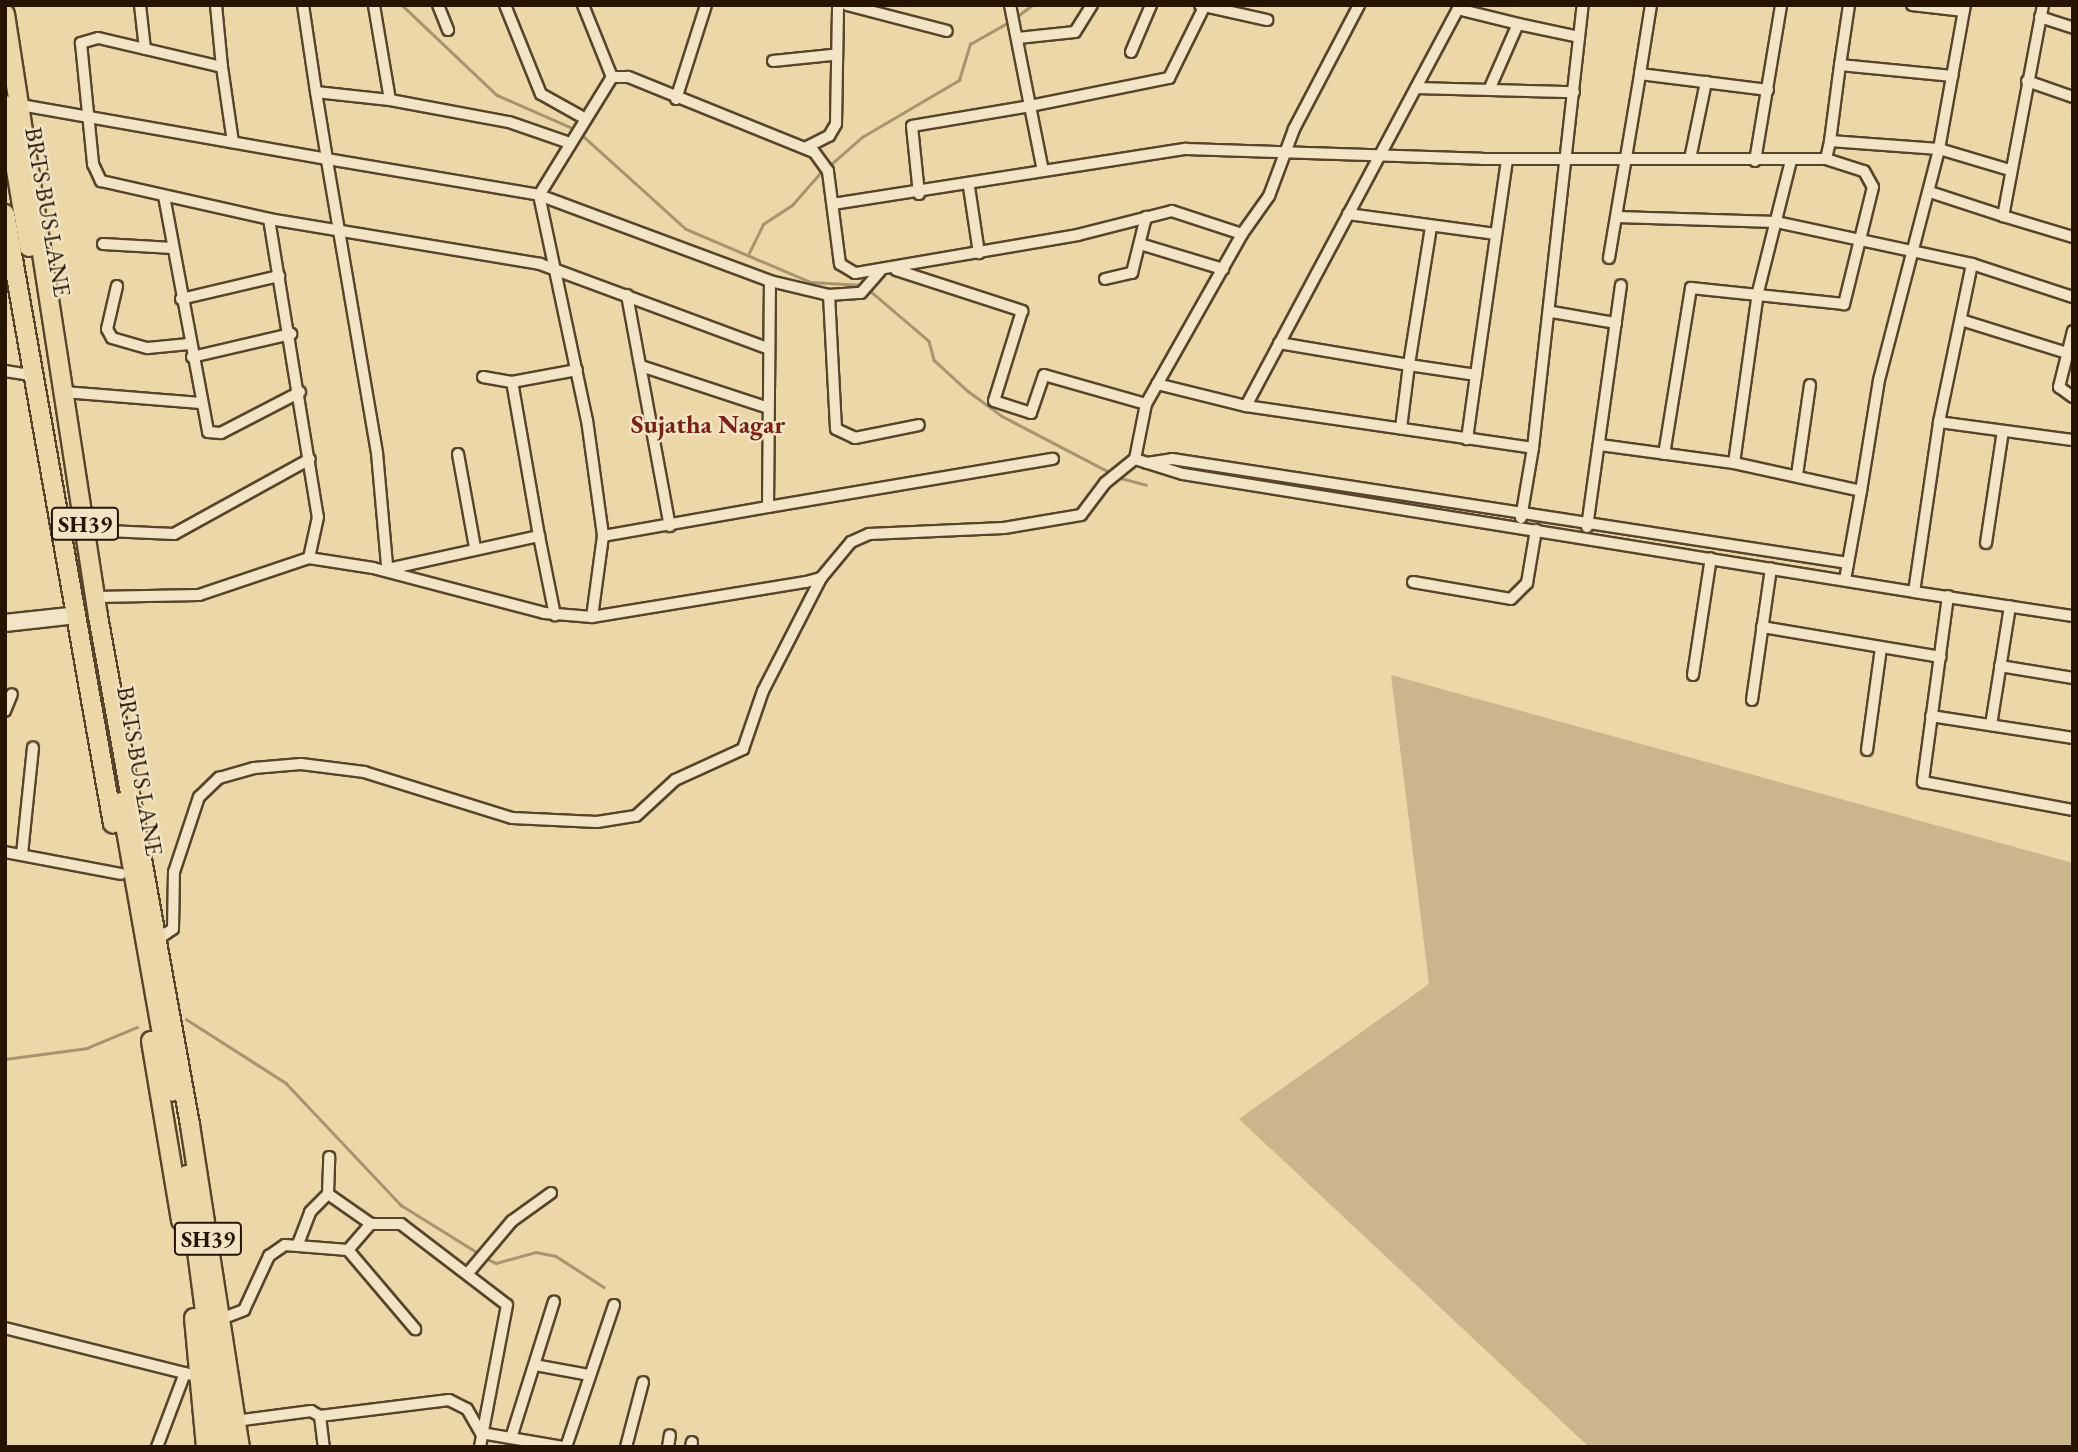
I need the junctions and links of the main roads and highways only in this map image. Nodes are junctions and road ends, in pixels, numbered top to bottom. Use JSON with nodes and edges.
{"nodes":[{"id":1,"x":5,"y":14,"type":"edge"},
{"id":2,"x":11,"y":105,"type":"edge"},
{"id":3,"x":5,"y":214,"type":"edge"},
{"id":4,"x":7,"y":250,"type":"edge"},
{"id":5,"x":206,"y":1447,"type":"edge"},
{"id":6,"x":223,"y":1447,"type":"edge"},
{"id":7,"x":240,"y":1447,"type":"edge"}],
"edges":[{"from":1,"to":2,"type":"main road","number":"SH39"},
{"from":2,"to":6,"type":"main road","name":"BRTS BUS LANE"},
{"from":2,"to":7,"type":"main road","number":"SH39"},
{"from":3,"to":4,"type":"main road","number":"SH39"},
{"from":4,"to":5,"type":"main road","number":"SH39"}]}
